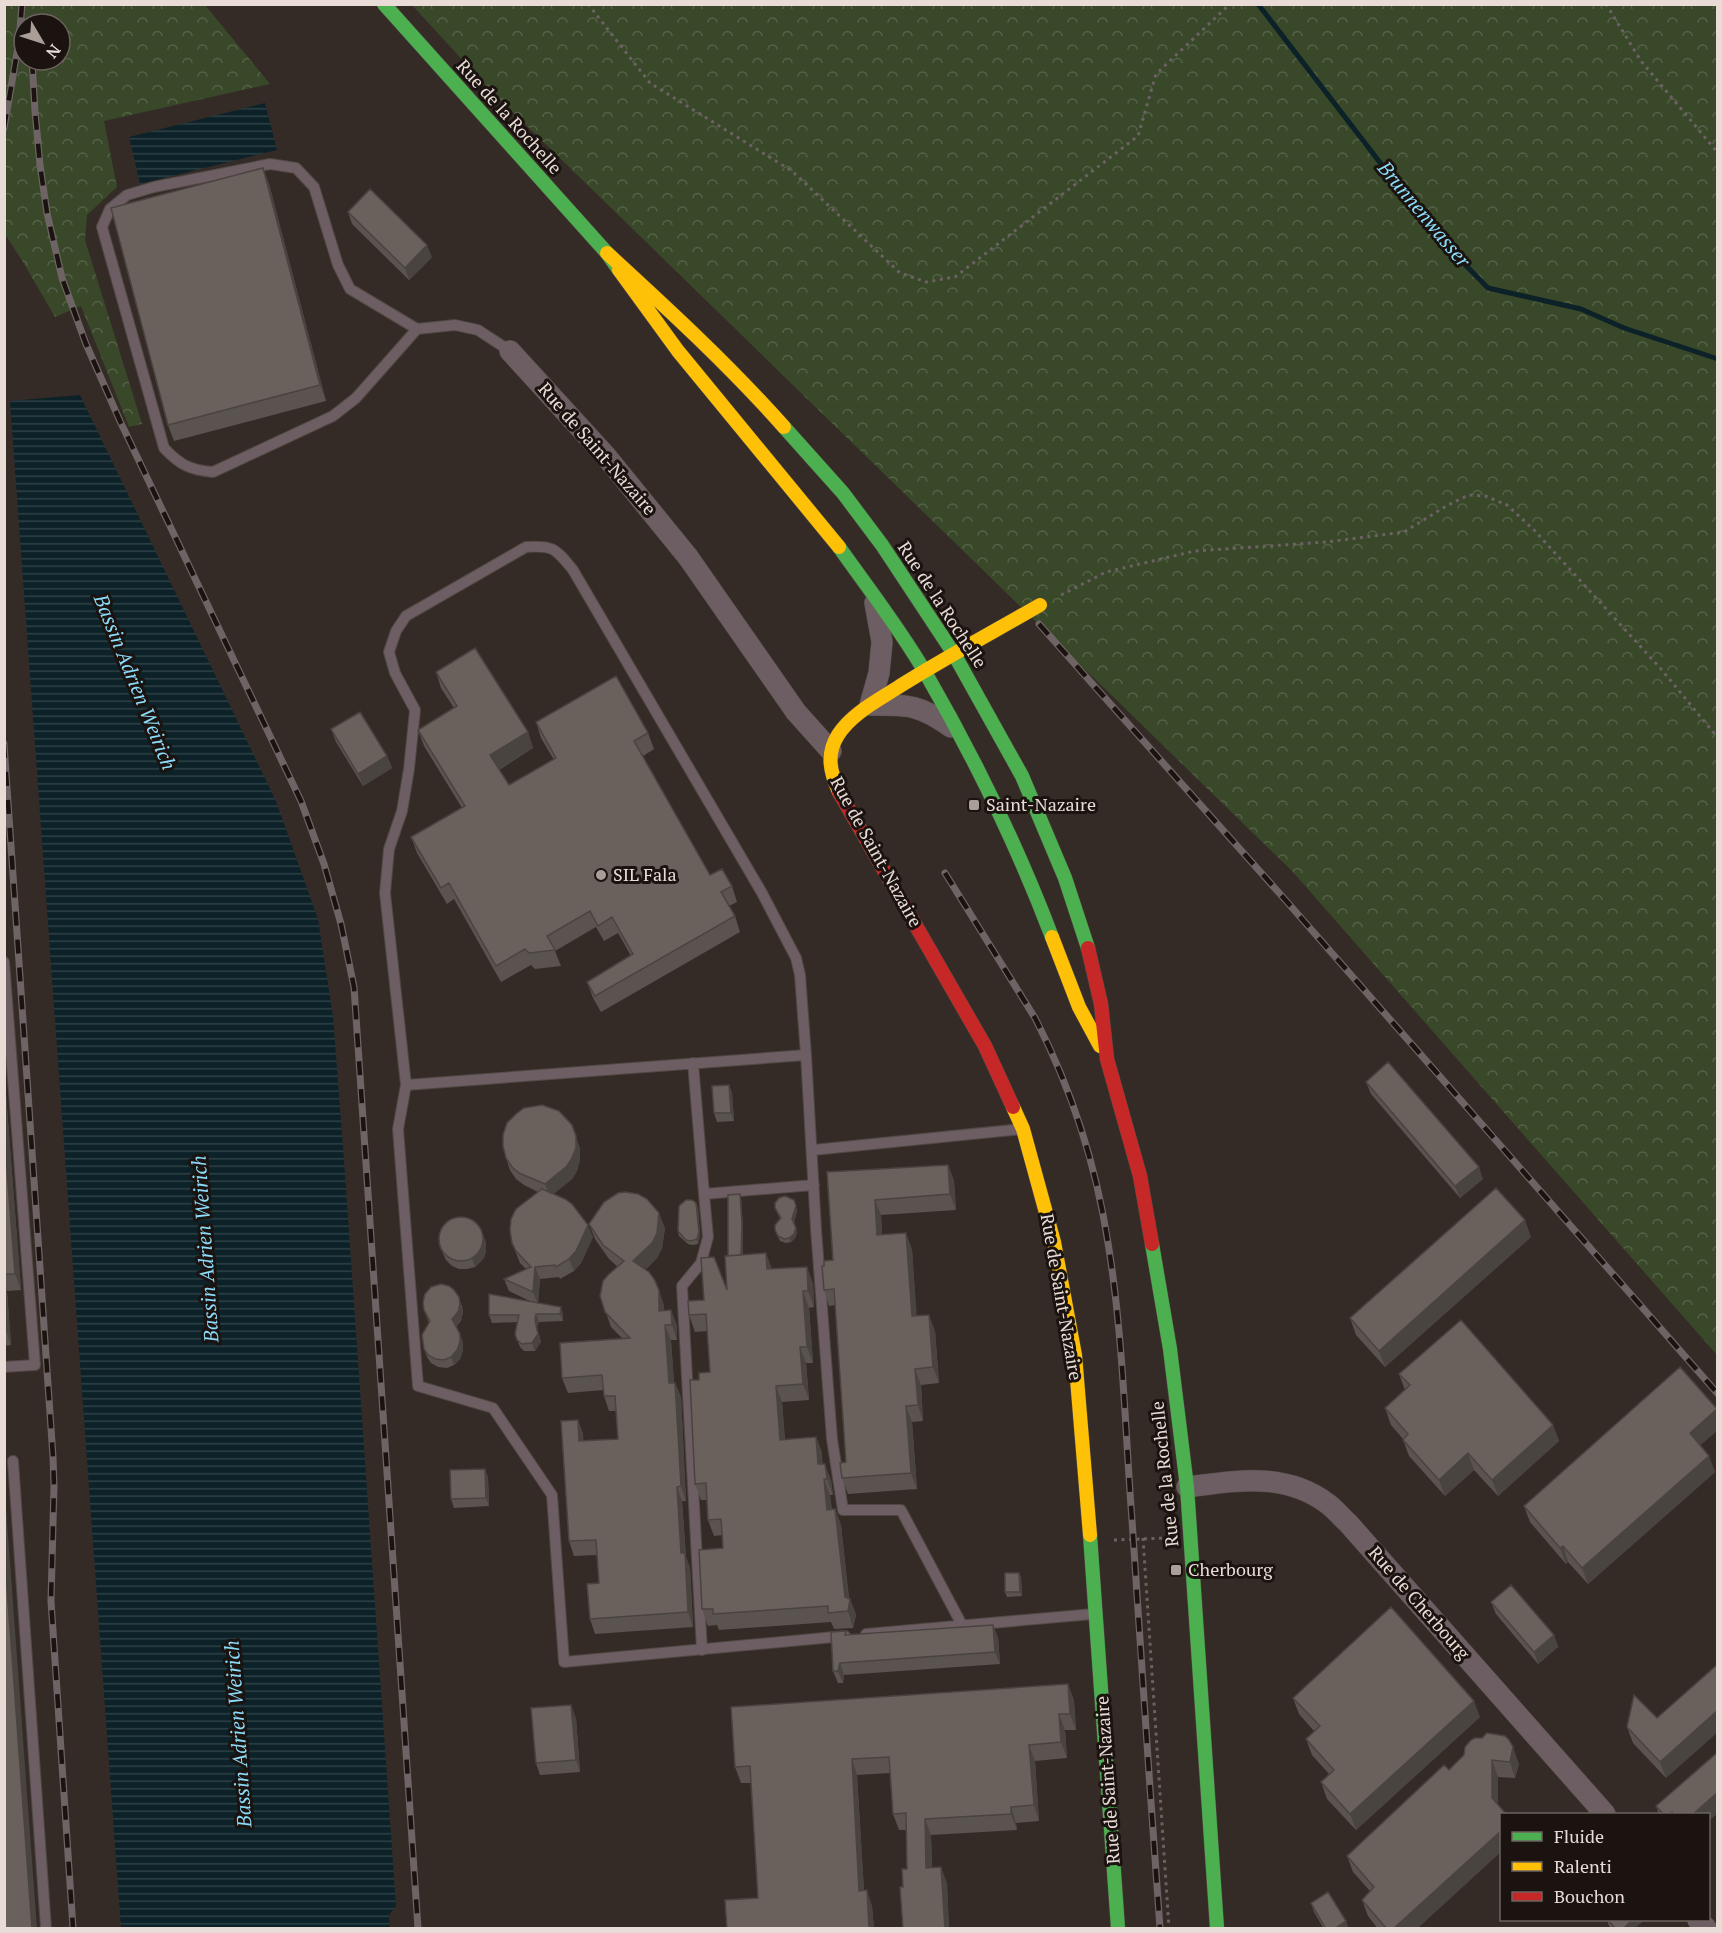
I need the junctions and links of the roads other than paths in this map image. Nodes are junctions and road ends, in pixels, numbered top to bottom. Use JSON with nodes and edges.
{"nodes":[{"id":1,"x":384,"y":4,"type":"edge"},
{"id":2,"x":607,"y":253,"type":"junction"},
{"id":3,"x":417,"y":329,"type":"junction"},
{"id":4,"x":510,"y":351,"type":"joint"},
{"id":5,"x":874,"y":597,"type":"junction"},
{"id":6,"x":1041,"y":605,"type":"road end"},
{"id":7,"x":954,"y":654,"type":"junction"},
{"id":8,"x":924,"y":671,"type":"junction"},
{"id":9,"x":870,"y":705,"type":"junction"},
{"id":10,"x":957,"y":730,"type":"junction"},
{"id":11,"x":831,"y":751,"type":"junction"},
{"id":12,"x":4,"y":962,"type":"edge"},
{"id":13,"x":806,"y":1055,"type":"junction"},
{"id":14,"x":1107,"y":1059,"type":"junction"},
{"id":15,"x":693,"y":1063,"type":"junction"},
{"id":16,"x":406,"y":1085,"type":"junction"},
{"id":17,"x":1023,"y":1129,"type":"junction"},
{"id":18,"x":813,"y":1150,"type":"junction"},
{"id":19,"x":814,"y":1185,"type":"junction"},
{"id":20,"x":704,"y":1194,"type":"junction"},
{"id":21,"x":4,"y":1367,"type":"edge"},
{"id":22,"x":13,"y":1461,"type":"dead end"},
{"id":23,"x":1187,"y":1487,"type":"junction"},
{"id":24,"x":1096,"y":1614,"type":"junction"},
{"id":25,"x":962,"y":1625,"type":"junction"},
{"id":26,"x":702,"y":1650,"type":"junction"},
{"id":27,"x":1603,"y":1813,"type":"edge"},
{"id":28,"x":46,"y":1929,"type":"edge"},
{"id":29,"x":1118,"y":1929,"type":"edge"},
{"id":30,"x":1217,"y":1929,"type":"edge"}],
"edges":[{"from":1,"to":2,"type":"main road","name":"Rue de la Rochelle"},
{"from":2,"to":5,"type":"main road","name":"Rue de la Rochelle"},
{"from":2,"to":7,"type":"main road","name":"Rue de la Rochelle"},
{"from":3,"to":3,"type":"lane"},
{"from":3,"to":4,"type":"lane"},
{"from":4,"to":11,"type":"street","name":"Rue de Saint-Nazaire"},
{"from":5,"to":8,"type":"main road","name":"Rue de la Rochelle"},
{"from":5,"to":9,"type":"street"},
{"from":6,"to":7,"type":"main road","name":"Rue de Saint-Nazaire"},
{"from":7,"to":8,"type":"main road","name":"Rue de Saint-Nazaire"},
{"from":7,"to":14,"type":"main road","name":"Rue de la Rochelle"},
{"from":8,"to":9,"type":"main road","name":"Rue de Saint-Nazaire"},
{"from":8,"to":10,"type":"main road","name":"Rue de la Rochelle"},
{"from":9,"to":10,"type":"street"},
{"from":9,"to":11,"type":"main road","name":"Rue de Saint-Nazaire"},
{"from":10,"to":14,"type":"main road","name":"Rue de la Rochelle"},
{"from":11,"to":17,"type":"main road","name":"Rue de Saint-Nazaire"},
{"from":12,"to":21,"type":"lane"},
{"from":13,"to":15,"type":"lane"},
{"from":13,"to":16,"type":"lane"},
{"from":13,"to":18,"type":"lane"},
{"from":14,"to":23,"type":"main road","name":"Rue de la Rochelle"},
{"from":15,"to":16,"type":"lane"},
{"from":15,"to":20,"type":"lane"},
{"from":16,"to":26,"type":"lane"},
{"from":17,"to":18,"type":"lane"},
{"from":17,"to":24,"type":"main road","name":"Rue de Saint-Nazaire"},
{"from":18,"to":19,"type":"lane"},
{"from":19,"to":20,"type":"lane"},
{"from":19,"to":25,"type":"lane"},
{"from":20,"to":26,"type":"lane"},
{"from":22,"to":28,"type":"lane"},
{"from":23,"to":27,"type":"street","name":"Rue de Cherbourg"},
{"from":23,"to":30,"type":"main road","name":"Rue de la Rochelle"},
{"from":24,"to":25,"type":"lane"},
{"from":24,"to":29,"type":"main road","name":"Rue de Saint-Nazaire"},
{"from":25,"to":26,"type":"lane"}]}
